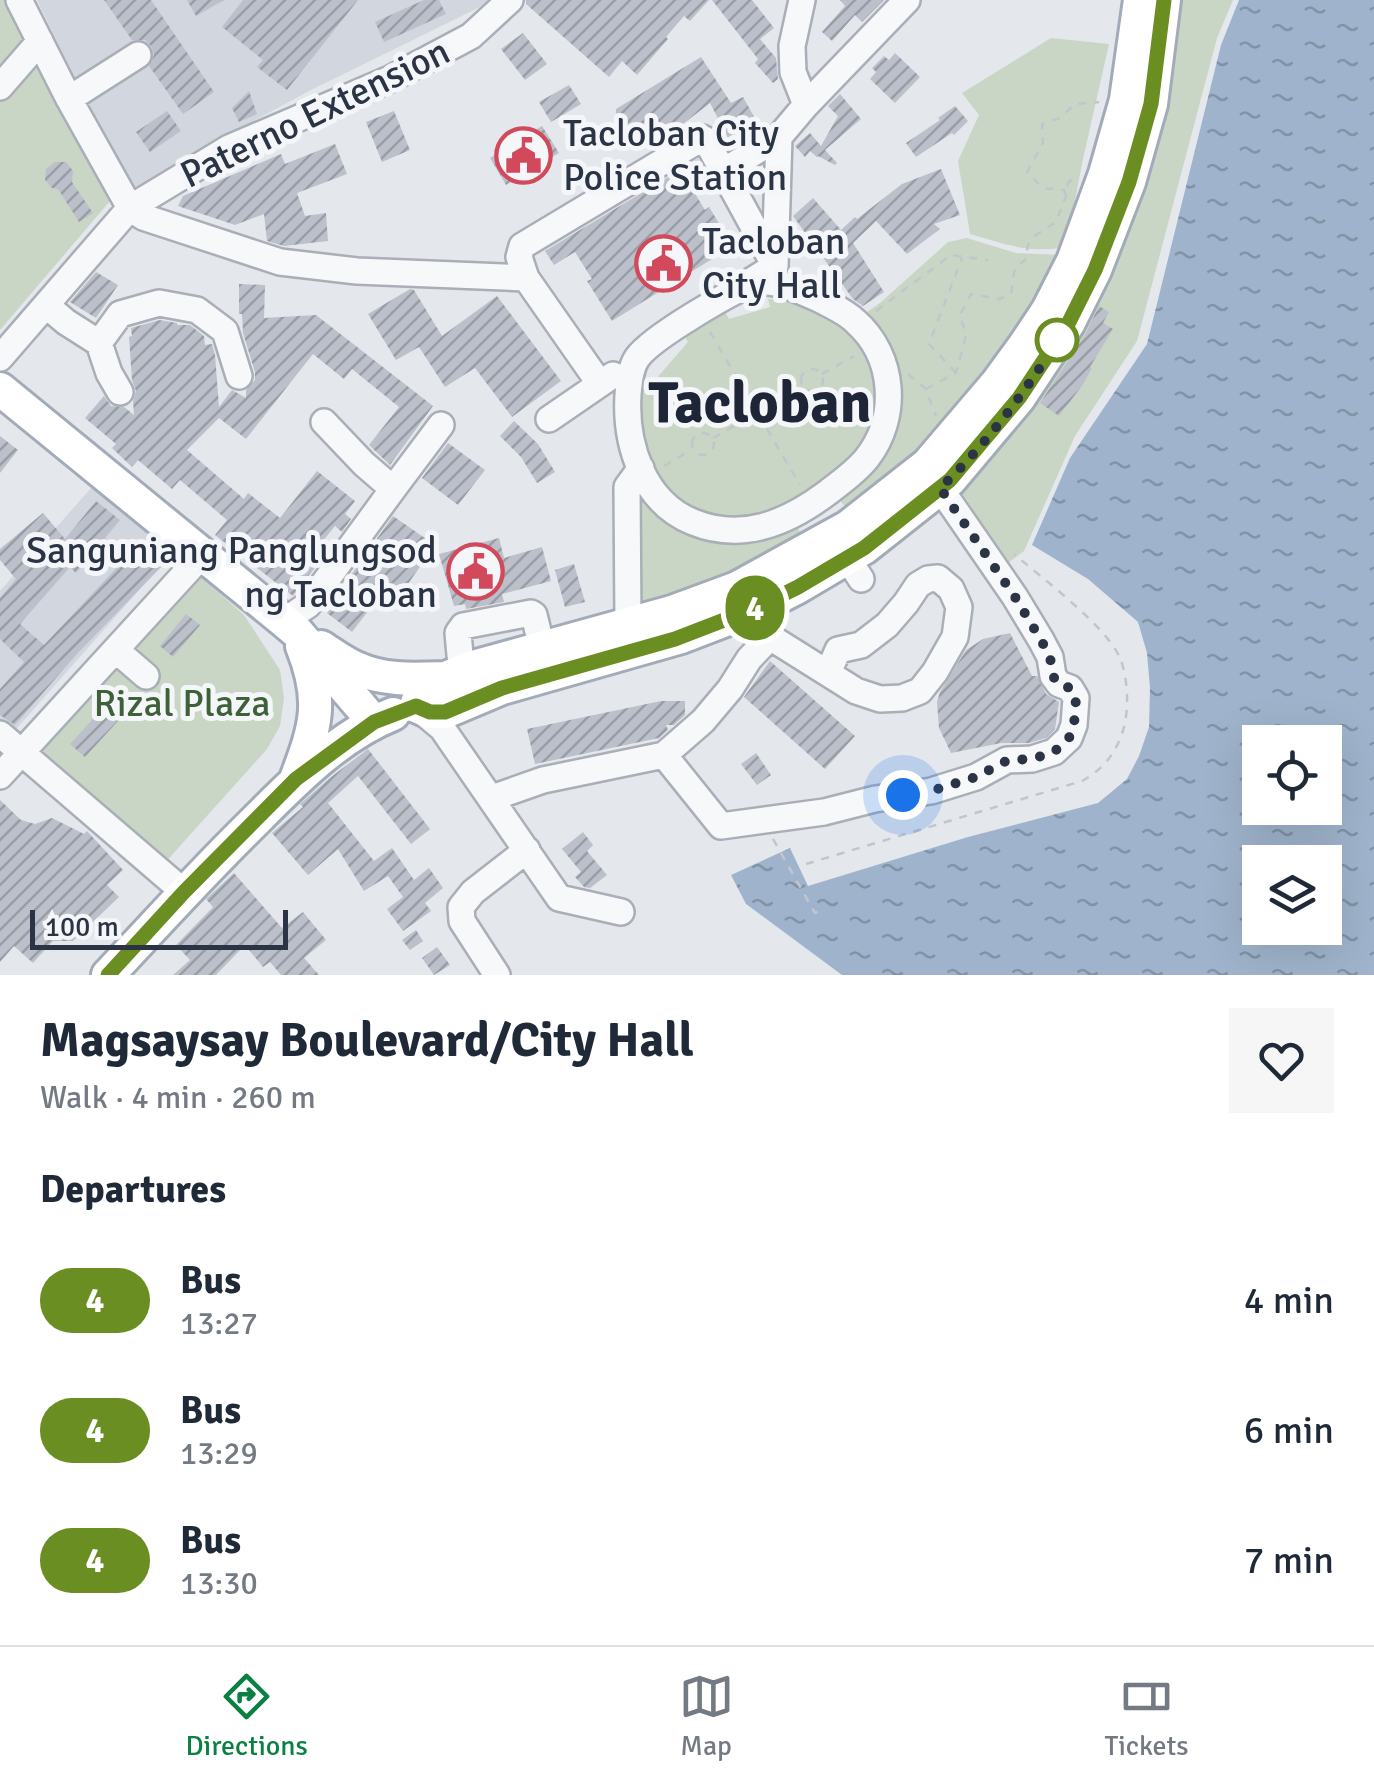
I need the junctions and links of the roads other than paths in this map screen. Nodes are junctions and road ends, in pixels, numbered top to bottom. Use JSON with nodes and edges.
{"nodes":[{"id":1,"x":20,"y":0,"type":"edge"},
{"id":2,"x":510,"y":0,"type":"edge"},
{"id":3,"x":802,"y":0,"type":"edge"},
{"id":4,"x":906,"y":0,"type":"edge"},
{"id":5,"x":1140,"y":0,"type":"edge"},
{"id":6,"x":1164,"y":0,"type":"edge"},
{"id":7,"x":40,"y":42,"type":"junction"},
{"id":8,"x":138,"y":56,"type":"dead end"},
{"id":9,"x":0,"y":87,"type":"edge"},
{"id":10,"x":70,"y":99,"type":"junction"},
{"id":11,"x":806,"y":105,"type":"junction"},
{"id":12,"x":779,"y":137,"type":"junction"},
{"id":13,"x":724,"y":172,"type":"junction"},
{"id":14,"x":130,"y":208,"type":"junction"},
{"id":15,"x":775,"y":266,"type":"junction"},
{"id":16,"x":526,"y":278,"type":"junction"},
{"id":17,"x":740,"y":288,"type":"junction"},
{"id":18,"x":46,"y":305,"type":"junction"},
{"id":19,"x":99,"y":342,"type":"junction"},
{"id":20,"x":0,"y":358,"type":"edge"},
{"id":21,"x":637,"y":358,"type":"junction"},
{"id":22,"x":240,"y":376,"type":"dead end"},
{"id":23,"x":600,"y":384,"type":"junction"},
{"id":24,"x":0,"y":389,"type":"edge"},
{"id":25,"x":120,"y":392,"type":"dead end"},
{"id":26,"x":549,"y":419,"type":"dead end"},
{"id":27,"x":324,"y":422,"type":"dead end"},
{"id":28,"x":441,"y":425,"type":"dead end"},
{"id":29,"x":643,"y":472,"type":"junction"},
{"id":30,"x":940,"y":488,"type":"junction"},
{"id":31,"x":392,"y":490,"type":"junction"},
{"id":32,"x":811,"y":504,"type":"junction"},
{"id":33,"x":203,"y":554,"type":"junction"},
{"id":34,"x":845,"y":554,"type":"junction"},
{"id":35,"x":759,"y":609,"type":"junction"},
{"id":36,"x":628,"y":624,"type":"junction"},
{"id":37,"x":291,"y":626,"type":"junction"},
{"id":38,"x":117,"y":650,"type":"junction"},
{"id":39,"x":546,"y":661,"type":"junction"},
{"id":40,"x":828,"y":673,"type":"junction"},
{"id":41,"x":455,"y":674,"type":"junction"},
{"id":42,"x":146,"y":676,"type":"dead end"},
{"id":43,"x":416,"y":706,"type":"junction"},
{"id":44,"x":374,"y":722,"type":"junction"},
{"id":45,"x":0,"y":734,"type":"edge"},
{"id":46,"x":21,"y":752,"type":"junction"},
{"id":47,"x":664,"y":755,"type":"junction"},
{"id":48,"x":0,"y":776,"type":"edge"},
{"id":49,"x":296,"y":779,"type":"junction"},
{"id":50,"x":492,"y":798,"type":"junction"},
{"id":51,"x":528,"y":850,"type":"junction"},
{"id":52,"x":184,"y":892,"type":"junction"},
{"id":53,"x":621,"y":912,"type":"dead end"},
{"id":54,"x":108,"y":975,"type":"edge"},
{"id":55,"x":498,"y":975,"type":"edge"}],
"edges":[{"from":1,"to":7,"type":"street"},
{"from":2,"to":14,"type":"street","name":"Paterno Extension"},
{"from":3,"to":11,"type":"street"},
{"from":4,"to":11,"type":"street"},
{"from":5,"to":34,"type":"main road"},
{"from":6,"to":30,"type":"main road"},
{"from":7,"to":9,"type":"street"},
{"from":7,"to":10,"type":"street"},
{"from":8,"to":10,"type":"street"},
{"from":10,"to":14,"type":"street"},
{"from":11,"to":12,"type":"street"},
{"from":12,"to":13,"type":"street"},
{"from":12,"to":15,"type":"street"},
{"from":13,"to":15,"type":"street"},
{"from":13,"to":16,"type":"street"},
{"from":14,"to":16,"type":"street"},
{"from":14,"to":18,"type":"street","name":"Paterno Extension"},
{"from":15,"to":17,"type":"street"},
{"from":16,"to":23,"type":"street"},
{"from":17,"to":21,"type":"street"},
{"from":17,"to":32,"type":"street"},
{"from":18,"to":19,"type":"street"},
{"from":18,"to":20,"type":"street","name":"Paterno Extension"},
{"from":19,"to":22,"type":"street"},
{"from":19,"to":25,"type":"street"},
{"from":21,"to":23,"type":"street"},
{"from":21,"to":29,"type":"street"},
{"from":23,"to":26,"type":"street"},
{"from":24,"to":33,"type":"main road"},
{"from":27,"to":31,"type":"street"},
{"from":28,"to":31,"type":"street"},
{"from":29,"to":32,"type":"street"},
{"from":29,"to":36,"type":"street"},
{"from":30,"to":34,"type":"main road"},
{"from":30,"to":47,"type":"street"},
{"from":31,"to":37,"type":"street"},
{"from":32,"to":34,"type":"street"},
{"from":32,"to":34,"type":"street"},
{"from":33,"to":37,"type":"main road"},
{"from":33,"to":38,"type":"street"},
{"from":34,"to":35,"type":"main road"},
{"from":35,"to":36,"type":"main road"},
{"from":35,"to":39,"type":"main road"},
{"from":35,"to":40,"type":"street"},
{"from":35,"to":47,"type":"street"},
{"from":36,"to":39,"type":"main road"},
{"from":37,"to":41,"type":"main road"},
{"from":37,"to":44,"type":"main road"},
{"from":37,"to":49,"type":"main road"},
{"from":38,"to":42,"type":"street"},
{"from":38,"to":46,"type":"street"},
{"from":39,"to":41,"type":"main road"},
{"from":39,"to":43,"type":"main road"},
{"from":40,"to":40,"type":"street"},
{"from":41,"to":43,"type":"main road"},
{"from":43,"to":44,"type":"main road"},
{"from":43,"to":50,"type":"street"},
{"from":44,"to":49,"type":"main road"},
{"from":45,"to":46,"type":"street"},
{"from":46,"to":48,"type":"street"},
{"from":46,"to":52,"type":"street"},
{"from":47,"to":50,"type":"street"},
{"from":49,"to":52,"type":"main road"},
{"from":50,"to":51,"type":"street"},
{"from":51,"to":53,"type":"street"},
{"from":51,"to":55,"type":"street"},
{"from":52,"to":54,"type":"main road"}]}
